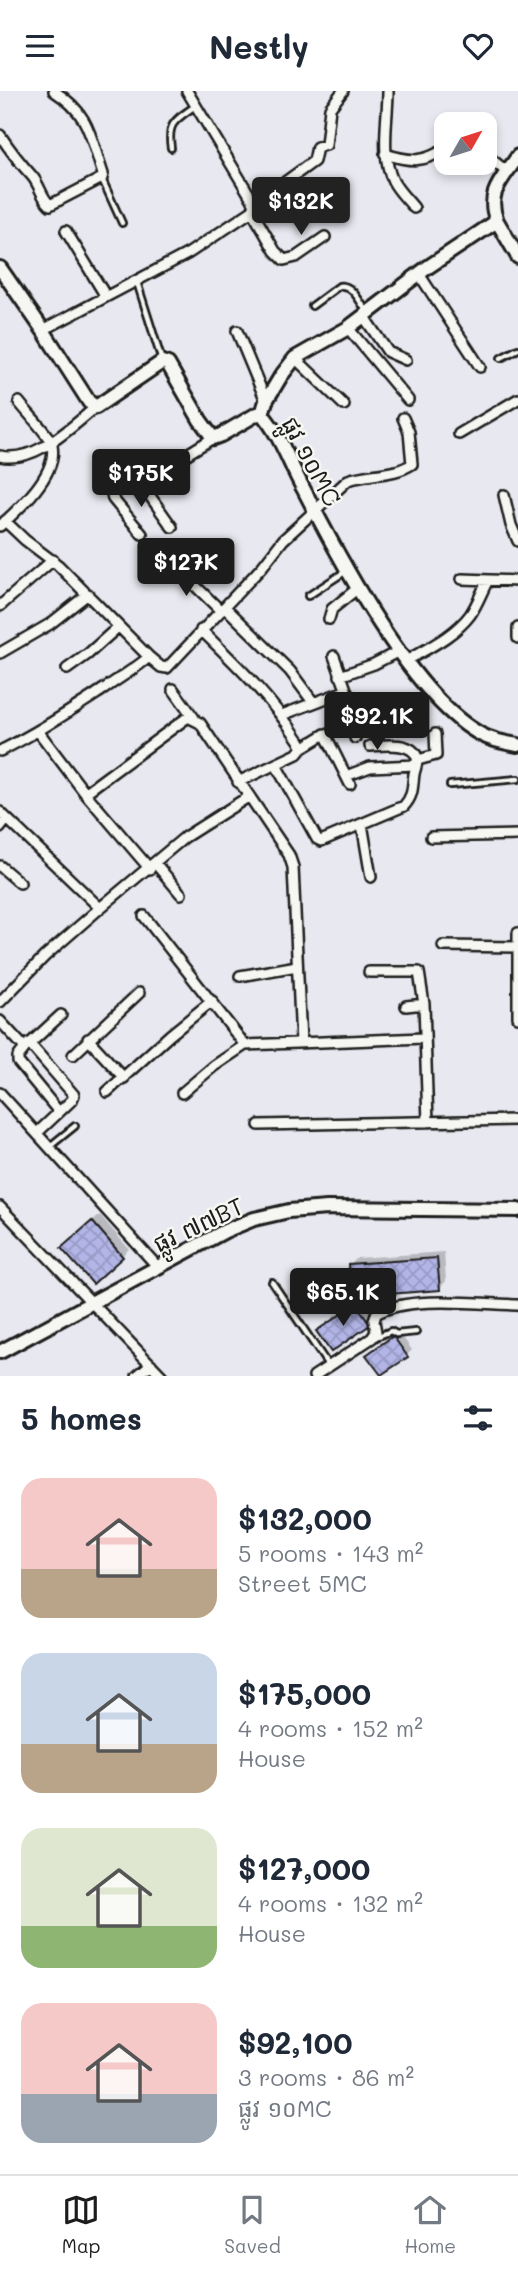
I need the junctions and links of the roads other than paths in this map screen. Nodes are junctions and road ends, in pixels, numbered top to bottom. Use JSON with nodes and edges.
{"nodes":[{"id":1,"x":54,"y":91,"type":"edge"},
{"id":2,"x":187,"y":91,"type":"edge"},
{"id":3,"x":343,"y":91,"type":"edge"},
{"id":4,"x":388,"y":91,"type":"edge"},
{"id":5,"x":195,"y":105,"type":"junction"},
{"id":6,"x":0,"y":135,"type":"edge"},
{"id":7,"x":172,"y":148,"type":"dead end"},
{"id":8,"x":385,"y":155,"type":"junction"},
{"id":9,"x":518,"y":156,"type":"edge"},
{"id":10,"x":434,"y":157,"type":"edge"},
{"id":11,"x":497,"y":163,"type":"edge"},
{"id":12,"x":508,"y":172,"type":"junction"},
{"id":13,"x":102,"y":179,"type":"junction"},
{"id":14,"x":253,"y":207,"type":"junction"},
{"id":15,"x":414,"y":208,"type":"dead end"},
{"id":16,"x":497,"y":221,"type":"junction"},
{"id":17,"x":122,"y":223,"type":"dead end"},
{"id":18,"x":66,"y":231,"type":"dead end"},
{"id":19,"x":325,"y":237,"type":"dead end"},
{"id":20,"x":518,"y":257,"type":"edge"},
{"id":21,"x":1,"y":272,"type":"edge"},
{"id":22,"x":419,"y":274,"type":"junction"},
{"id":23,"x":136,"y":279,"type":"junction"},
{"id":24,"x":105,"y":295,"type":"junction"},
{"id":25,"x":312,"y":306,"type":"dead end"},
{"id":26,"x":366,"y":316,"type":"junction"},
{"id":27,"x":348,"y":328,"type":"junction"},
{"id":28,"x":43,"y":330,"type":"junction"},
{"id":29,"x":237,"y":331,"type":"dead end"},
{"id":30,"x":518,"y":349,"type":"edge"},
{"id":31,"x":295,"y":358,"type":"junction"},
{"id":32,"x":501,"y":358,"type":"dead end"},
{"id":33,"x":406,"y":360,"type":"dead end"},
{"id":34,"x":162,"y":362,"type":"junction"},
{"id":35,"x":480,"y":367,"type":"dead end"},
{"id":36,"x":518,"y":399,"type":"edge"},
{"id":37,"x":408,"y":400,"type":"dead end"},
{"id":38,"x":19,"y":403,"type":"dead end"},
{"id":39,"x":344,"y":405,"type":"dead end"},
{"id":40,"x":96,"y":407,"type":"junction"},
{"id":41,"x":264,"y":407,"type":"junction"},
{"id":42,"x":403,"y":418,"type":"dead end"},
{"id":43,"x":458,"y":433,"type":"dead end"},
{"id":44,"x":214,"y":437,"type":"junction"},
{"id":45,"x":52,"y":443,"type":"junction"},
{"id":46,"x":0,"y":456,"type":"edge"},
{"id":47,"x":144,"y":474,"type":"junction"},
{"id":48,"x":504,"y":495,"type":"dead end"},
{"id":49,"x":314,"y":511,"type":"junction"},
{"id":50,"x":3,"y":524,"type":"edge"},
{"id":51,"x":172,"y":527,"type":"dead end"},
{"id":52,"x":142,"y":534,"type":"dead end"},
{"id":53,"x":518,"y":541,"type":"edge"},
{"id":54,"x":53,"y":560,"type":"junction"},
{"id":55,"x":173,"y":564,"type":"dead end"},
{"id":56,"x":347,"y":570,"type":"junction"},
{"id":57,"x":462,"y":579,"type":"dead end"},
{"id":58,"x":488,"y":580,"type":"junction"},
{"id":59,"x":518,"y":581,"type":"edge"},
{"id":60,"x":358,"y":588,"type":"junction"},
{"id":61,"x":88,"y":594,"type":"junction"},
{"id":62,"x":308,"y":596,"type":"dead end"},
{"id":63,"x":0,"y":606,"type":"edge"},
{"id":64,"x":223,"y":609,"type":"junction"},
{"id":65,"x":329,"y":619,"type":"dead end"},
{"id":66,"x":118,"y":627,"type":"junction"},
{"id":67,"x":518,"y":628,"type":"edge"},
{"id":68,"x":201,"y":630,"type":"junction"},
{"id":69,"x":518,"y":638,"type":"edge"},
{"id":70,"x":0,"y":653,"type":"edge"},
{"id":71,"x":334,"y":656,"type":"dead end"},
{"id":72,"x":402,"y":656,"type":"junction"},
{"id":73,"x":149,"y":657,"type":"junction"},
{"id":74,"x":67,"y":669,"type":"dead end"},
{"id":75,"x":340,"y":676,"type":"junction"},
{"id":76,"x":173,"y":689,"type":"dead end"},
{"id":77,"x":345,"y":691,"type":"junction"},
{"id":78,"x":313,"y":702,"type":"junction"},
{"id":79,"x":282,"y":715,"type":"junction"},
{"id":80,"x":194,"y":719,"type":"junction"},
{"id":81,"x":38,"y":731,"type":"junction"},
{"id":82,"x":435,"y":734,"type":"dead end"},
{"id":83,"x":355,"y":737,"type":"dead end"},
{"id":84,"x":518,"y":745,"type":"edge"},
{"id":85,"x":370,"y":746,"type":"dead end"},
{"id":86,"x":302,"y":748,"type":"junction"},
{"id":87,"x":0,"y":751,"type":"edge"},
{"id":88,"x":417,"y":763,"type":"junction"},
{"id":89,"x":276,"y":765,"type":"junction"},
{"id":90,"x":518,"y":779,"type":"edge"},
{"id":91,"x":238,"y":782,"type":"junction"},
{"id":92,"x":450,"y":785,"type":"dead end"},
{"id":93,"x":85,"y":793,"type":"junction"},
{"id":94,"x":248,"y":797,"type":"junction"},
{"id":95,"x":4,"y":815,"type":"edge"},
{"id":96,"x":362,"y":824,"type":"junction"},
{"id":97,"x":0,"y":828,"type":"edge"},
{"id":98,"x":518,"y":835,"type":"edge"},
{"id":99,"x":431,"y":837,"type":"dead end"},
{"id":100,"x":0,"y":866,"type":"edge"},
{"id":101,"x":153,"y":866,"type":"junction"},
{"id":102,"x":371,"y":877,"type":"dead end"},
{"id":103,"x":20,"y":883,"type":"dead end"},
{"id":104,"x":181,"y":894,"type":"dead end"},
{"id":105,"x":100,"y":908,"type":"junction"},
{"id":106,"x":144,"y":916,"type":"dead end"},
{"id":107,"x":518,"y":933,"type":"edge"},
{"id":108,"x":443,"y":946,"type":"dead end"},
{"id":109,"x":517,"y":947,"type":"edge"},
{"id":110,"x":298,"y":966,"type":"junction"},
{"id":111,"x":369,"y":972,"type":"dead end"},
{"id":112,"x":240,"y":976,"type":"dead end"},
{"id":113,"x":139,"y":993,"type":"dead end"},
{"id":114,"x":212,"y":1001,"type":"junction"},
{"id":115,"x":0,"y":1002,"type":"edge"},
{"id":116,"x":424,"y":1004,"type":"junction"},
{"id":117,"x":406,"y":1006,"type":"dead end"},
{"id":118,"x":61,"y":1015,"type":"dead end"},
{"id":119,"x":518,"y":1017,"type":"edge"},
{"id":120,"x":0,"y":1021,"type":"edge"},
{"id":121,"x":424,"y":1038,"type":"junction"},
{"id":122,"x":88,"y":1039,"type":"junction"},
{"id":123,"x":301,"y":1043,"type":"junction"},
{"id":124,"x":27,"y":1045,"type":"junction"},
{"id":125,"x":245,"y":1045,"type":"junction"},
{"id":126,"x":73,"y":1055,"type":"dead end"},
{"id":127,"x":124,"y":1078,"type":"junction"},
{"id":128,"x":107,"y":1092,"type":"dead end"},
{"id":129,"x":0,"y":1093,"type":"edge"},
{"id":130,"x":182,"y":1093,"type":"dead end"},
{"id":131,"x":59,"y":1112,"type":"junction"},
{"id":132,"x":518,"y":1120,"type":"edge"},
{"id":133,"x":428,"y":1122,"type":"junction"},
{"id":134,"x":258,"y":1125,"type":"dead end"},
{"id":135,"x":75,"y":1126,"type":"dead end"},
{"id":136,"x":37,"y":1133,"type":"junction"},
{"id":137,"x":49,"y":1147,"type":"junction"},
{"id":138,"x":0,"y":1207,"type":"edge"},
{"id":139,"x":518,"y":1210,"type":"edge"},
{"id":140,"x":158,"y":1266,"type":"junction"},
{"id":141,"x":272,"y":1282,"type":"dead end"},
{"id":142,"x":93,"y":1302,"type":"junction"},
{"id":143,"x":518,"y":1305,"type":"edge"},
{"id":144,"x":416,"y":1332,"type":"dead end"},
{"id":145,"x":372,"y":1338,"type":"junction"},
{"id":146,"x":0,"y":1352,"type":"edge"},
{"id":147,"x":151,"y":1364,"type":"junction"},
{"id":148,"x":329,"y":1366,"type":"junction"},
{"id":149,"x":137,"y":1376,"type":"edge"},
{"id":150,"x":162,"y":1376,"type":"edge"},
{"id":151,"x":314,"y":1376,"type":"edge"}],
"edges":[{"from":1,"to":13,"type":"street"},
{"from":2,"to":5,"type":"street"},
{"from":3,"to":14,"type":"street"},
{"from":4,"to":8,"type":"street"},
{"from":5,"to":7,"type":"lane"},
{"from":5,"to":14,"type":"street"},
{"from":6,"to":13,"type":"street"},
{"from":8,"to":10,"type":"street"},
{"from":8,"to":15,"type":"street"},
{"from":9,"to":12,"type":"street"},
{"from":11,"to":12,"type":"street"},
{"from":12,"to":16,"type":"street"},
{"from":13,"to":17,"type":"lane"},
{"from":14,"to":19,"type":"street"},
{"from":14,"to":23,"type":"street"},
{"from":16,"to":20,"type":"street"},
{"from":16,"to":22,"type":"street","name":"ផ្លូវ ១០MC"},
{"from":18,"to":24,"type":"street"},
{"from":21,"to":28,"type":"street"},
{"from":22,"to":26,"type":"street","name":"ផ្លូវ ១០MC"},
{"from":22,"to":35,"type":"street"},
{"from":23,"to":24,"type":"street"},
{"from":23,"to":34,"type":"lane"},
{"from":24,"to":28,"type":"street"},
{"from":25,"to":26,"type":"lane"},
{"from":26,"to":27,"type":"street","name":"ផ្លូវ ១០MC"},
{"from":26,"to":33,"type":"street"},
{"from":27,"to":31,"type":"street","name":"ផ្លូវ ១០MC"},
{"from":27,"to":37,"type":"street"},
{"from":28,"to":40,"type":"street"},
{"from":29,"to":41,"type":"street"},
{"from":30,"to":32,"type":"lane"},
{"from":31,"to":39,"type":"street"},
{"from":31,"to":41,"type":"street","name":"ផ្លូវ ១០MC"},
{"from":34,"to":40,"type":"street"},
{"from":34,"to":44,"type":"street"},
{"from":36,"to":43,"type":"street"},
{"from":38,"to":45,"type":"street"},
{"from":40,"to":45,"type":"street"},
{"from":41,"to":44,"type":"street"},
{"from":41,"to":49,"type":"street","name":"ផ្លូវ ១០MC"},
{"from":42,"to":49,"type":"street"},
{"from":44,"to":47,"type":"street"},
{"from":45,"to":46,"type":"street"},
{"from":45,"to":50,"type":"street"},
{"from":47,"to":51,"type":"street"},
{"from":47,"to":52,"type":"street"},
{"from":48,"to":53,"type":"street"},
{"from":49,"to":56,"type":"street","name":"ផ្លូវ ១០MC"},
{"from":49,"to":64,"type":"street"},
{"from":50,"to":54,"type":"street"},
{"from":54,"to":61,"type":"street"},
{"from":54,"to":63,"type":"street"},
{"from":55,"to":64,"type":"street"},
{"from":56,"to":60,"type":"street","name":"ផ្លូវ ១០MC"},
{"from":56,"to":62,"type":"lane"},
{"from":57,"to":58,"type":"street"},
{"from":58,"to":59,"type":"street"},
{"from":58,"to":72,"type":"street"},
{"from":60,"to":65,"type":"street"},
{"from":60,"to":72,"type":"street","name":"ផ្លូវ ១០MC"},
{"from":61,"to":66,"type":"street"},
{"from":61,"to":70,"type":"street"},
{"from":64,"to":68,"type":"street"},
{"from":64,"to":78,"type":"street"},
{"from":66,"to":73,"type":"street"},
{"from":66,"to":74,"type":"street"},
{"from":67,"to":69,"type":"street"},
{"from":68,"to":73,"type":"street"},
{"from":68,"to":79,"type":"street"},
{"from":71,"to":75,"type":"street"},
{"from":72,"to":75,"type":"street"},
{"from":72,"to":84,"type":"street","name":"ផ្លូវ ១០MC"},
{"from":73,"to":81,"type":"street"},
{"from":75,"to":77,"type":"street"},
{"from":76,"to":80,"type":"street"},
{"from":77,"to":78,"type":"street"},
{"from":77,"to":83,"type":"street"},
{"from":78,"to":79,"type":"street"},
{"from":79,"to":86,"type":"street"},
{"from":80,"to":91,"type":"street"},
{"from":80,"to":93,"type":"street"},
{"from":81,"to":87,"type":"street"},
{"from":81,"to":93,"type":"street"},
{"from":82,"to":88,"type":"street"},
{"from":85,"to":88,"type":"street"},
{"from":86,"to":88,"type":"street"},
{"from":86,"to":89,"type":"street"},
{"from":88,"to":96,"type":"street"},
{"from":89,"to":91,"type":"street"},
{"from":89,"to":96,"type":"street"},
{"from":90,"to":92,"type":"lane"},
{"from":91,"to":94,"type":"street"},
{"from":93,"to":101,"type":"street"},
{"from":94,"to":101,"type":"street"},
{"from":94,"to":110,"type":"street"},
{"from":95,"to":97,"type":"street"},
{"from":95,"to":105,"type":"street"},
{"from":96,"to":102,"type":"street"},
{"from":98,"to":99,"type":"street"},
{"from":100,"to":103,"type":"street"},
{"from":101,"to":104,"type":"street"},
{"from":101,"to":105,"type":"street"},
{"from":105,"to":115,"type":"street"},
{"from":106,"to":114,"type":"street"},
{"from":107,"to":109,"type":"street"},
{"from":108,"to":109,"type":"street"},
{"from":109,"to":119,"type":"street"},
{"from":110,"to":112,"type":"street"},
{"from":110,"to":123,"type":"street"},
{"from":111,"to":116,"type":"street"},
{"from":113,"to":122,"type":"street"},
{"from":114,"to":125,"type":"street"},
{"from":114,"to":127,"type":"street"},
{"from":116,"to":117,"type":"street"},
{"from":116,"to":121,"type":"street"},
{"from":118,"to":124,"type":"street"},
{"from":120,"to":124,"type":"street"},
{"from":121,"to":123,"type":"street"},
{"from":121,"to":133,"type":"street"},
{"from":122,"to":126,"type":"street"},
{"from":122,"to":127,"type":"street"},
{"from":123,"to":125,"type":"street"},
{"from":124,"to":131,"type":"street"},
{"from":124,"to":131,"type":"street"},
{"from":125,"to":130,"type":"street"},
{"from":127,"to":128,"type":"street"},
{"from":129,"to":136,"type":"street"},
{"from":131,"to":136,"type":"street"},
{"from":132,"to":133,"type":"street"},
{"from":133,"to":134,"type":"street"},
{"from":135,"to":137,"type":"lane"},
{"from":136,"to":137,"type":"street"},
{"from":137,"to":140,"type":"street"},
{"from":138,"to":142,"type":"street"},
{"from":139,"to":140,"type":"street","name":"ផ្លូវ ៧៧BT"},
{"from":140,"to":142,"type":"street","name":"ផ្លូវ ៧៧BT"},
{"from":141,"to":148,"type":"lane"},
{"from":142,"to":146,"type":"street","name":"ផ្លូវ ៧៧BT"},
{"from":142,"to":147,"type":"street"},
{"from":143,"to":145,"type":"street"},
{"from":144,"to":145,"type":"lane"},
{"from":145,"to":148,"type":"street"},
{"from":147,"to":149,"type":"street"},
{"from":147,"to":150,"type":"street"},
{"from":148,"to":151,"type":"street"}]}
